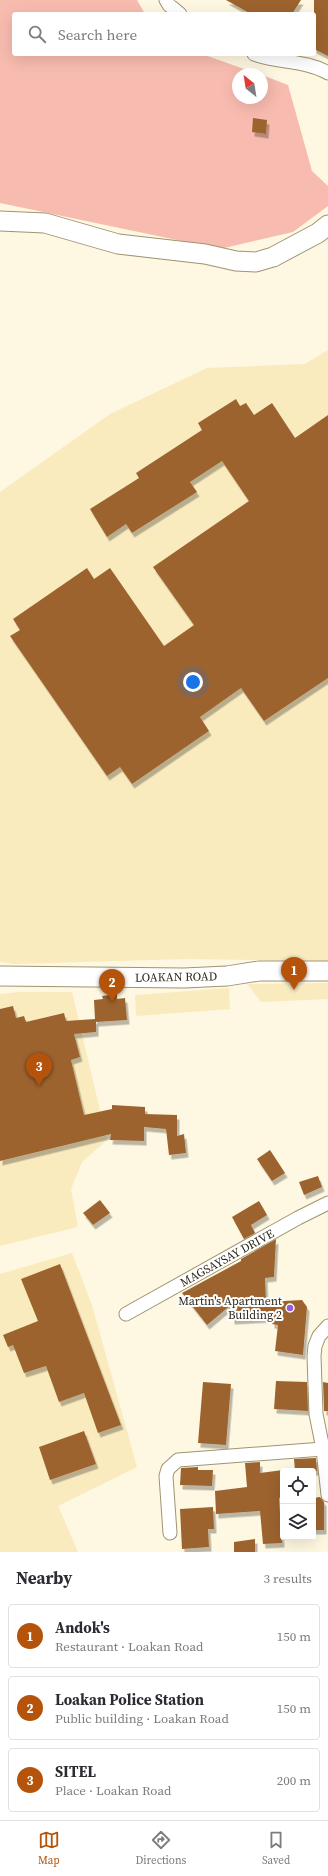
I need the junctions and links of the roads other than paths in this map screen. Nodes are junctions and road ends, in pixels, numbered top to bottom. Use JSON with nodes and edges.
{"nodes":[{"id":1,"x":166,"y":0,"type":"edge"},
{"id":2,"x":178,"y":12,"type":"edge"},
{"id":3,"x":259,"y":56,"type":"edge"},
{"id":4,"x":328,"y":74,"type":"edge"},
{"id":5,"x":0,"y":221,"type":"edge"},
{"id":6,"x":328,"y":225,"type":"edge"},
{"id":7,"x":328,"y":971,"type":"edge"},
{"id":8,"x":0,"y":976,"type":"edge"},
{"id":9,"x":328,"y":1203,"type":"edge"},
{"id":10,"x":126,"y":1314,"type":"dead end"},
{"id":11,"x":328,"y":1326,"type":"edge"},
{"id":12,"x":323,"y":1449,"type":"junction"},
{"id":13,"x":328,"y":1495,"type":"edge"},
{"id":14,"x":170,"y":1533,"type":"dead end"}],
"edges":[{"from":1,"to":2,"type":"street"},
{"from":3,"to":4,"type":"street"},
{"from":5,"to":6,"type":"main road"},
{"from":7,"to":8,"type":"main road","name":"LOAKAN ROAD"},
{"from":9,"to":10,"type":"street","name":"MAGSAYSAY DRIVE"},
{"from":11,"to":12,"type":"street"},
{"from":12,"to":13,"type":"street"},
{"from":12,"to":14,"type":"street"}]}
